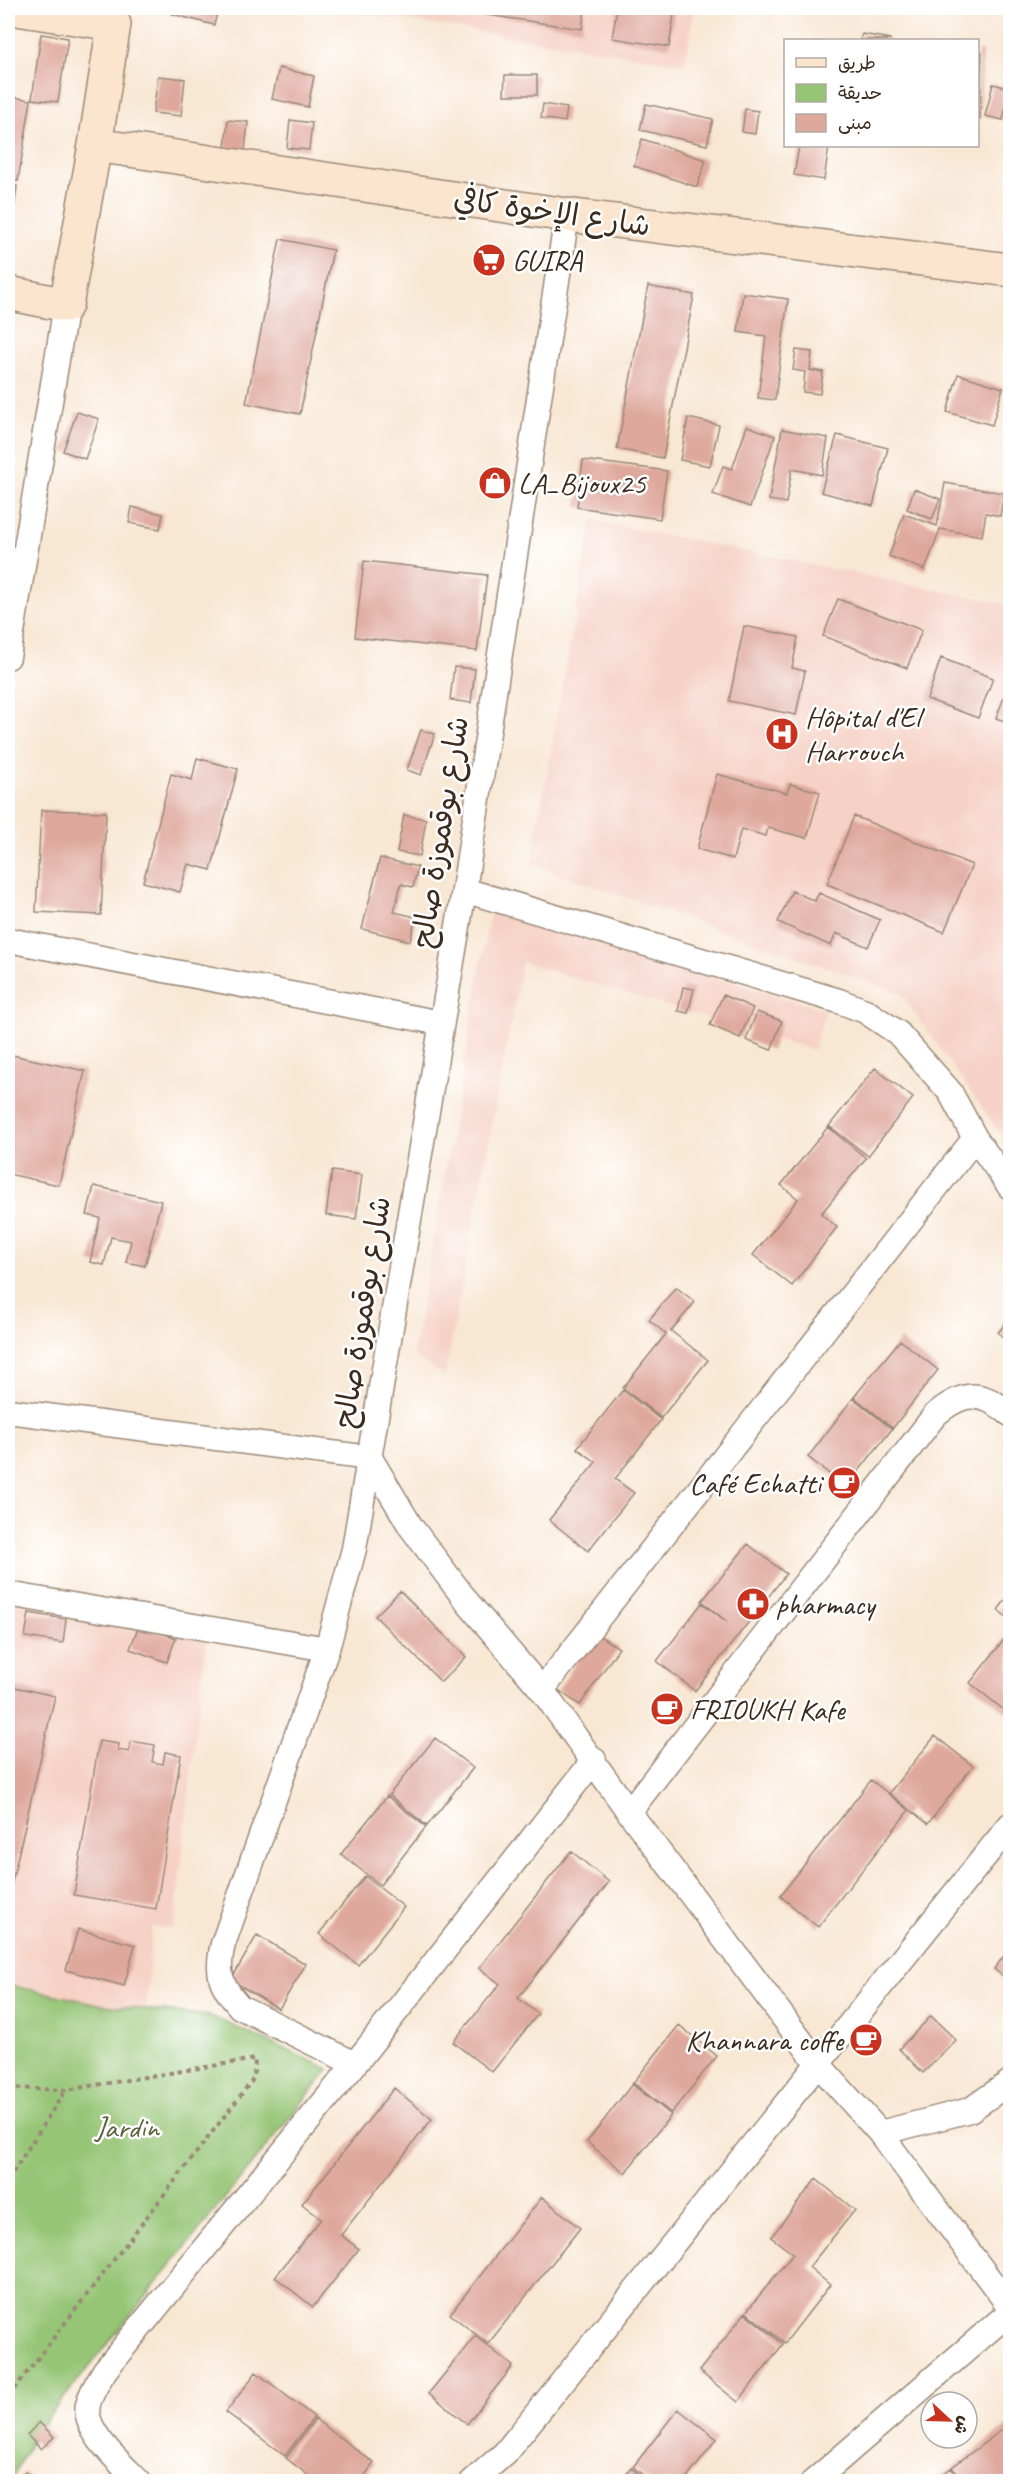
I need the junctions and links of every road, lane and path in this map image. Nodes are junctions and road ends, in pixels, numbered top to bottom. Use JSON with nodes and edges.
{"nodes":[{"id":1,"x":10,"y":8,"type":"edge"},
{"id":2,"x":115,"y":16,"type":"edge"},
{"id":3,"x":95,"y":145,"type":"junction"},
{"id":4,"x":567,"y":215,"type":"junction"},
{"id":5,"x":1011,"y":270,"type":"edge"},
{"id":6,"x":8,"y":293,"type":"edge"},
{"id":7,"x":66,"y":304,"type":"junction"},
{"id":8,"x":8,"y":657,"type":"edge"},
{"id":9,"x":464,"y":890,"type":"junction"},
{"id":10,"x":8,"y":940,"type":"edge"},
{"id":11,"x":441,"y":1023,"type":"junction"},
{"id":12,"x":975,"y":1138,"type":"junction"},
{"id":13,"x":1011,"y":1187,"type":"edge"},
{"id":14,"x":8,"y":1411,"type":"edge"},
{"id":15,"x":1011,"y":1414,"type":"edge"},
{"id":16,"x":370,"y":1458,"type":"junction"},
{"id":17,"x":8,"y":1594,"type":"edge"},
{"id":18,"x":327,"y":1649,"type":"junction"},
{"id":19,"x":542,"y":1690,"type":"junction"},
{"id":20,"x":594,"y":1760,"type":"junction"},
{"id":21,"x":629,"y":1812,"type":"junction"},
{"id":22,"x":1011,"y":1825,"type":"edge"},
{"id":23,"x":355,"y":2064,"type":"junction"},
{"id":24,"x":819,"y":2065,"type":"junction"},
{"id":25,"x":1011,"y":2082,"type":"edge"},
{"id":26,"x":8,"y":2088,"type":"edge"},
{"id":27,"x":66,"y":2090,"type":"junction"},
{"id":28,"x":880,"y":2133,"type":"junction"},
{"id":29,"x":8,"y":2180,"type":"edge"},
{"id":30,"x":1011,"y":2307,"type":"edge"},
{"id":31,"x":1011,"y":2312,"type":"edge"},
{"id":32,"x":8,"y":2397,"type":"edge"},
{"id":33,"x":139,"y":2481,"type":"edge"},
{"id":34,"x":472,"y":2481,"type":"edge"},
{"id":35,"x":813,"y":2481,"type":"edge"}],
"edges":[{"from":1,"to":2,"type":"main road"},
{"from":2,"to":3,"type":"main road"},
{"from":3,"to":4,"type":"main road","name":"شارع الإخوة كافي"},
{"from":3,"to":7,"type":"main road"},
{"from":4,"to":5,"type":"main road","name":"شارع الإخوة كافي"},
{"from":4,"to":9,"type":"street","name":"شارع بوقموزة صالح"},
{"from":6,"to":7,"type":"main road"},
{"from":7,"to":8,"type":"street"},
{"from":9,"to":11,"type":"street","name":"شارع بوقموزة صالح"},
{"from":9,"to":12,"type":"street"},
{"from":10,"to":11,"type":"street"},
{"from":11,"to":16,"type":"street","name":"شارع بوقموزة صالح"},
{"from":12,"to":13,"type":"street"},
{"from":12,"to":19,"type":"street"},
{"from":14,"to":16,"type":"street"},
{"from":15,"to":21,"type":"street"},
{"from":16,"to":18,"type":"street","name":"شارع بوقموزة صالح"},
{"from":16,"to":19,"type":"street"},
{"from":17,"to":18,"type":"street"},
{"from":18,"to":23,"type":"street","name":"شارع بوقموزة صالح"},
{"from":19,"to":20,"type":"street"},
{"from":20,"to":21,"type":"street"},
{"from":20,"to":23,"type":"street"},
{"from":21,"to":24,"type":"street"},
{"from":22,"to":24,"type":"street"},
{"from":23,"to":33,"type":"street"},
{"from":24,"to":28,"type":"street"},
{"from":24,"to":34,"type":"street"},
{"from":25,"to":28,"type":"street"},
{"from":26,"to":27,"type":"path"},
{"from":27,"to":29,"type":"path"},
{"from":27,"to":32,"type":"path"},
{"from":28,"to":30,"type":"street"},
{"from":31,"to":35,"type":"street"}]}
